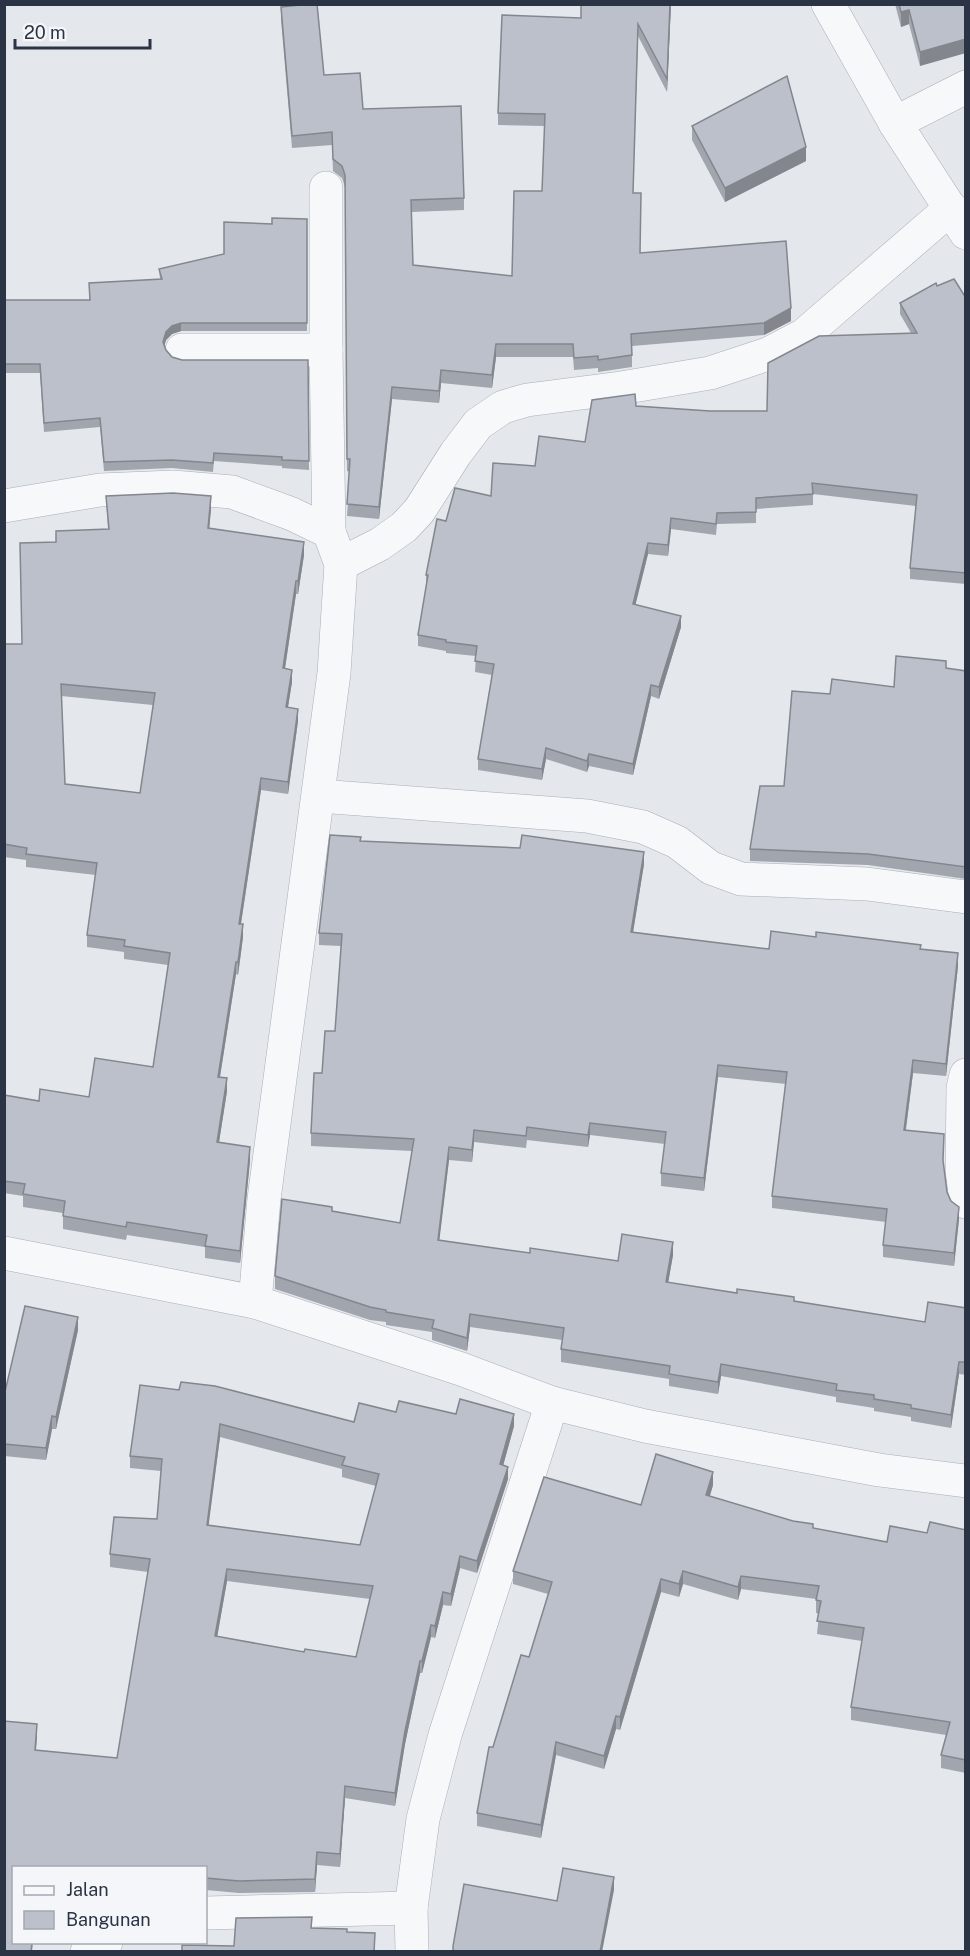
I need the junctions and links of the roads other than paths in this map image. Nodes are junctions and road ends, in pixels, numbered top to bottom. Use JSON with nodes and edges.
{"nodes":[{"id":1,"x":828,"y":4,"type":"edge"},
{"id":2,"x":966,"y":87,"type":"edge"},
{"id":3,"x":895,"y":123,"type":"junction"},
{"id":4,"x":326,"y":188,"type":"dead end"},
{"id":5,"x":958,"y":220,"type":"edge"},
{"id":6,"x":182,"y":350,"type":"dead end"},
{"id":7,"x":326,"y":350,"type":"junction"},
{"id":8,"x":7,"y":502,"type":"edge"},
{"id":9,"x":329,"y":532,"type":"junction"},
{"id":10,"x":341,"y":564,"type":"junction"},
{"id":11,"x":319,"y":796,"type":"junction"},
{"id":12,"x":966,"y":897,"type":"edge"},
{"id":13,"x":966,"y":1075,"type":"edge"},
{"id":14,"x":966,"y":1202,"type":"edge"},
{"id":15,"x":4,"y":1253,"type":"edge"},
{"id":16,"x":255,"y":1302,"type":"junction"},
{"id":17,"x":552,"y":1403,"type":"junction"},
{"id":18,"x":966,"y":1481,"type":"edge"},
{"id":19,"x":411,"y":1908,"type":"junction"},
{"id":20,"x":207,"y":1913,"type":"edge"},
{"id":21,"x":102,"y":1944,"type":"edge"},
{"id":22,"x":87,"y":1952,"type":"edge"},
{"id":23,"x":412,"y":1952,"type":"edge"}],
"edges":[{"from":1,"to":3,"type":"street"},
{"from":2,"to":3,"type":"street"},
{"from":3,"to":5,"type":"street"},
{"from":4,"to":7,"type":"street"},
{"from":5,"to":10,"type":"street"},
{"from":6,"to":7,"type":"street"},
{"from":7,"to":9,"type":"street"},
{"from":8,"to":9,"type":"street"},
{"from":9,"to":10,"type":"street"},
{"from":10,"to":11,"type":"street"},
{"from":11,"to":12,"type":"street"},
{"from":11,"to":16,"type":"street"},
{"from":13,"to":14,"type":"street"},
{"from":15,"to":16,"type":"street"},
{"from":16,"to":17,"type":"street"},
{"from":17,"to":18,"type":"street"},
{"from":17,"to":19,"type":"street"},
{"from":19,"to":20,"type":"street"},
{"from":19,"to":23,"type":"street"},
{"from":21,"to":22,"type":"street"}]}
